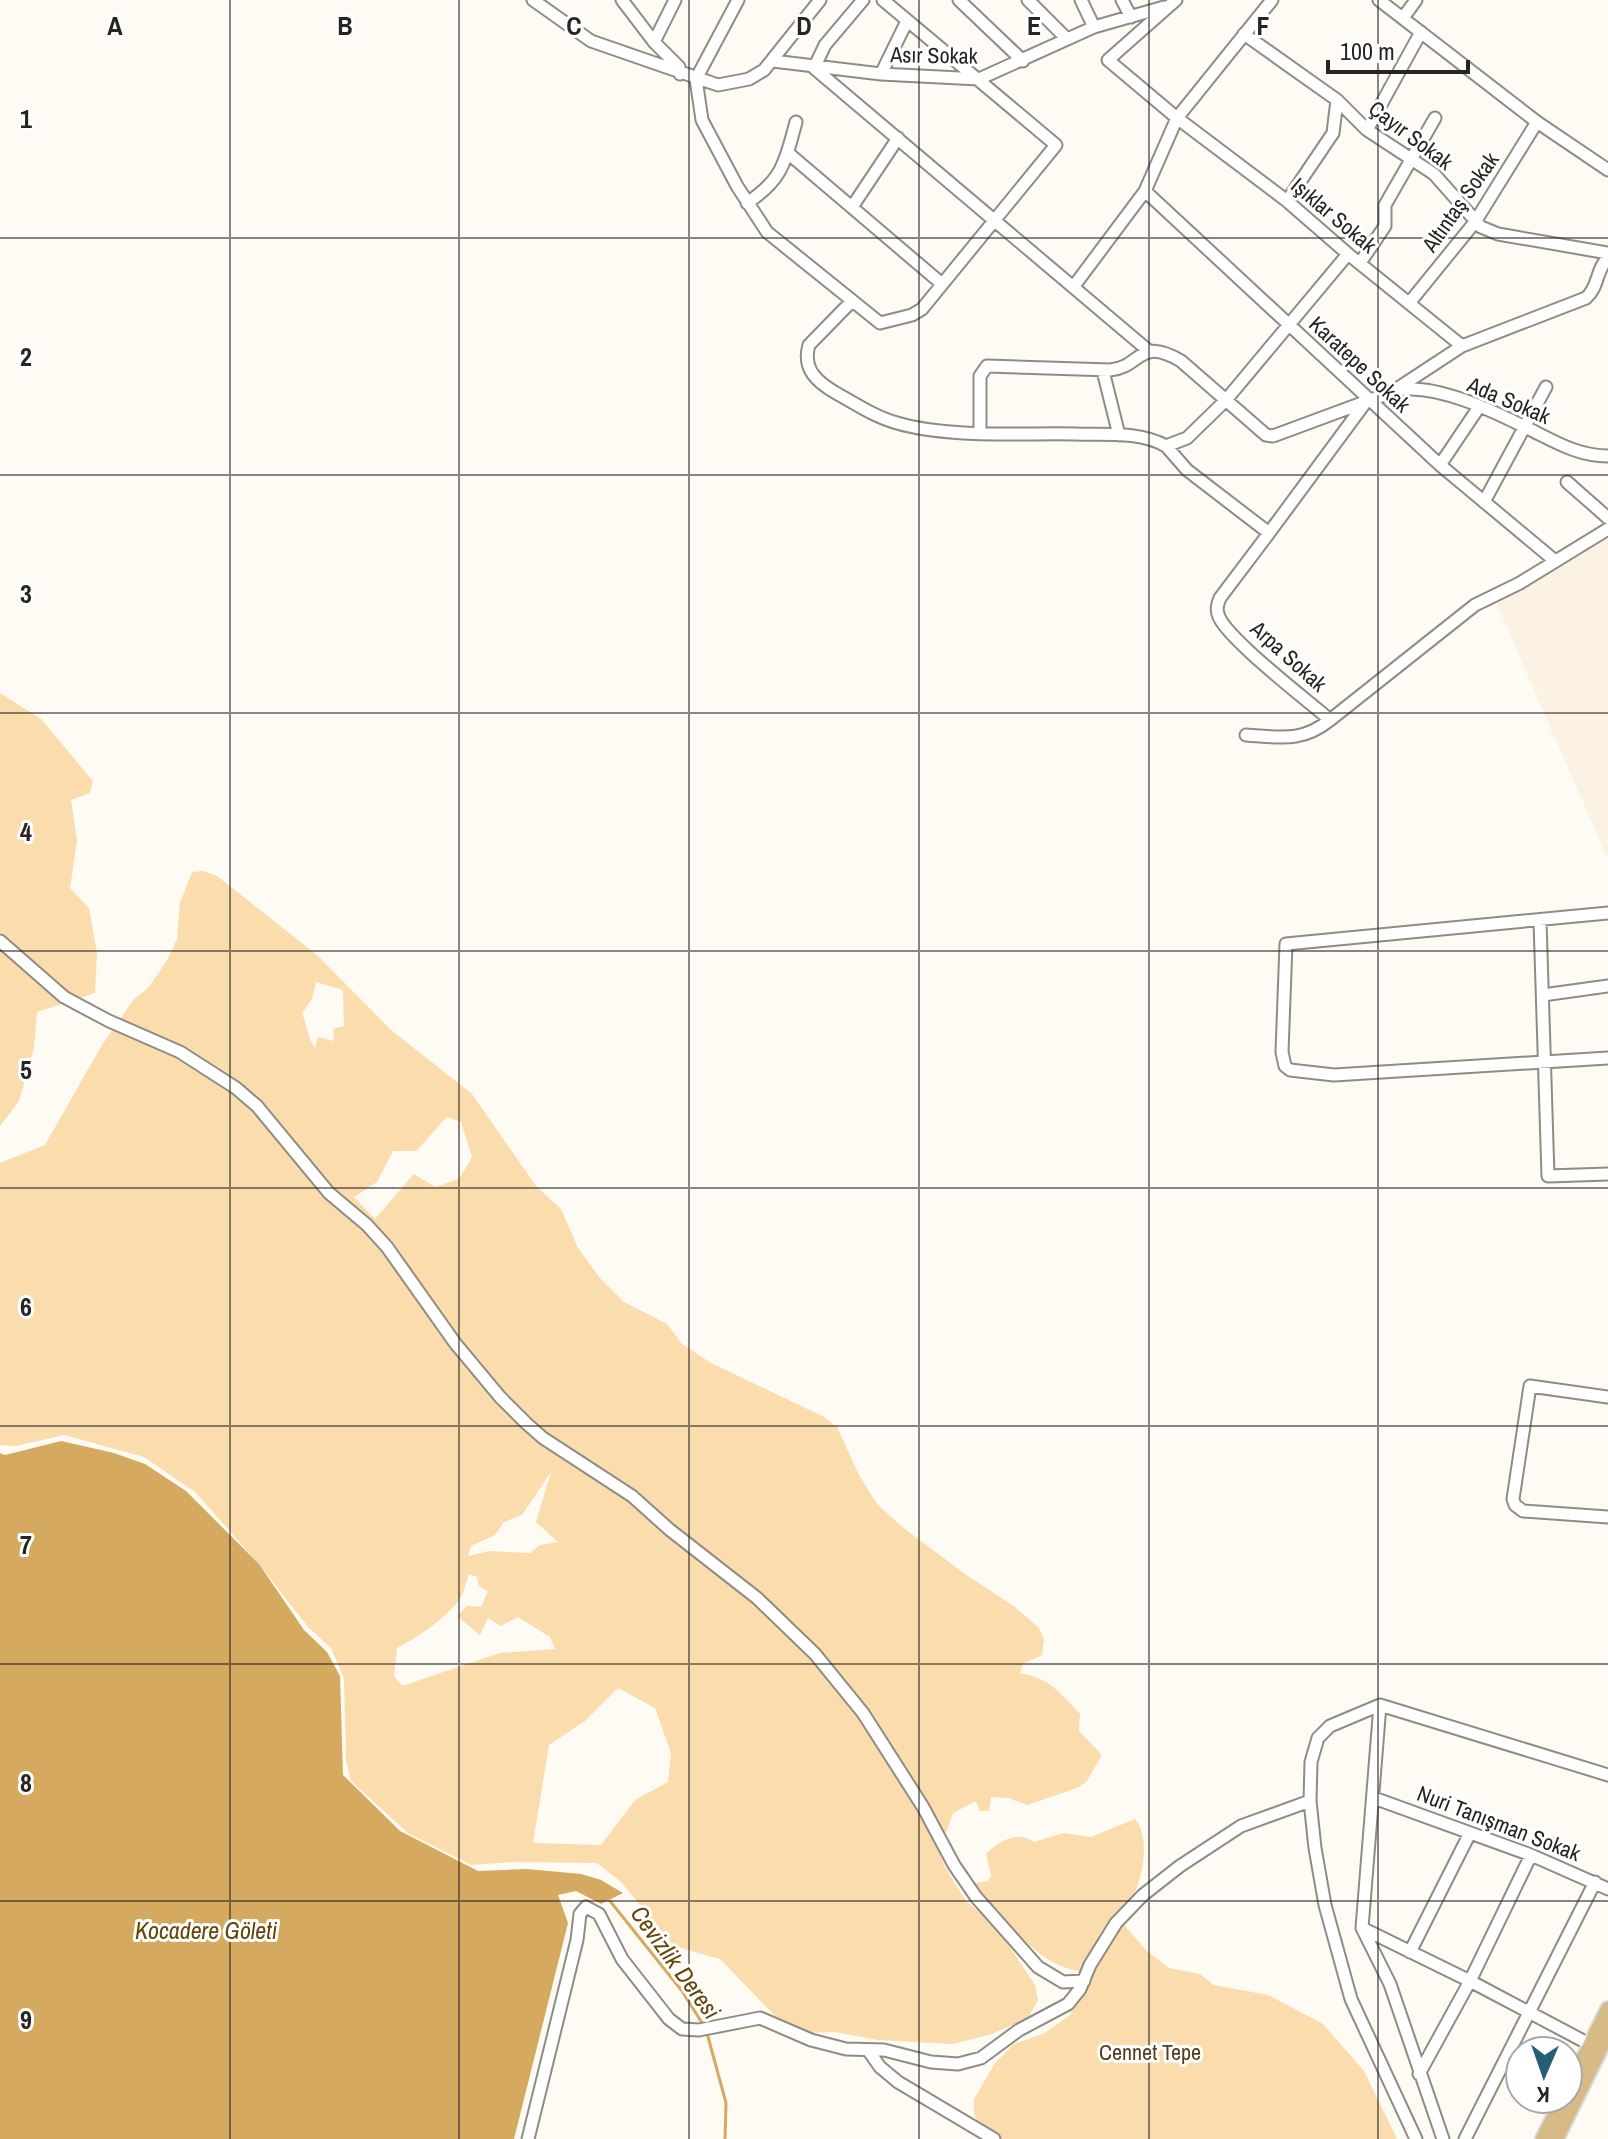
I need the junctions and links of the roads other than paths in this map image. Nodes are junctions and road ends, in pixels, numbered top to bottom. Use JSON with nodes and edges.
{"nodes":[{"id":1,"x":533,"y":0,"type":"edge"},
{"id":2,"x":622,"y":0,"type":"edge"},
{"id":3,"x":675,"y":0,"type":"edge"},
{"id":4,"x":738,"y":0,"type":"edge"},
{"id":5,"x":820,"y":0,"type":"edge"},
{"id":6,"x":863,"y":0,"type":"edge"},
{"id":7,"x":883,"y":0,"type":"edge"},
{"id":8,"x":959,"y":0,"type":"edge"},
{"id":9,"x":1028,"y":0,"type":"edge"},
{"id":10,"x":1081,"y":0,"type":"edge"},
{"id":11,"x":1122,"y":0,"type":"edge"},
{"id":12,"x":1175,"y":0,"type":"edge"},
{"id":13,"x":1272,"y":0,"type":"edge"},
{"id":14,"x":1379,"y":0,"type":"edge"},
{"id":15,"x":1416,"y":0,"type":"edge"},
{"id":16,"x":1131,"y":17,"type":"junction"},
{"id":17,"x":1403,"y":18,"type":"junction"},
{"id":18,"x":907,"y":21,"type":"junction"},
{"id":19,"x":1094,"y":27,"type":"junction"},
{"id":20,"x":1421,"y":32,"type":"junction"},
{"id":21,"x":1244,"y":34,"type":"junction"},
{"id":22,"x":1067,"y":39,"type":"junction"},
{"id":23,"x":654,"y":42,"type":"junction"},
{"id":24,"x":773,"y":61,"type":"junction"},
{"id":25,"x":1023,"y":61,"type":"junction"},
{"id":26,"x":814,"y":68,"type":"junction"},
{"id":27,"x":680,"y":74,"type":"junction"},
{"id":28,"x":881,"y":74,"type":"junction"},
{"id":29,"x":696,"y":79,"type":"junction"},
{"id":30,"x":974,"y":79,"type":"junction"},
{"id":31,"x":1337,"y":100,"type":"junction"},
{"id":32,"x":1177,"y":118,"type":"junction"},
{"id":33,"x":1435,"y":118,"type":"dead end"},
{"id":34,"x":796,"y":122,"type":"dead end"},
{"id":35,"x":1537,"y":122,"type":"junction"},
{"id":36,"x":1367,"y":130,"type":"junction"},
{"id":37,"x":898,"y":138,"type":"junction"},
{"id":38,"x":788,"y":153,"type":"junction"},
{"id":39,"x":1411,"y":158,"type":"junction"},
{"id":40,"x":1608,"y":170,"type":"edge"},
{"id":41,"x":1145,"y":191,"type":"junction"},
{"id":42,"x":1287,"y":201,"type":"junction"},
{"id":43,"x":747,"y":203,"type":"junction"},
{"id":44,"x":852,"y":207,"type":"junction"},
{"id":45,"x":995,"y":221,"type":"junction"},
{"id":46,"x":1475,"y":222,"type":"junction"},
{"id":47,"x":1348,"y":254,"type":"junction"},
{"id":48,"x":1608,"y":256,"type":"edge"},
{"id":49,"x":1360,"y":263,"type":"junction"},
{"id":50,"x":942,"y":284,"type":"junction"},
{"id":51,"x":1074,"y":286,"type":"junction"},
{"id":52,"x":851,"y":302,"type":"junction"},
{"id":53,"x":1410,"y":302,"type":"junction"},
{"id":54,"x":1290,"y":325,"type":"junction"},
{"id":55,"x":1462,"y":346,"type":"junction"},
{"id":56,"x":1144,"y":354,"type":"junction"},
{"id":57,"x":1103,"y":371,"type":"junction"},
{"id":58,"x":1546,"y":387,"type":"dead end"},
{"id":59,"x":1392,"y":392,"type":"junction"},
{"id":60,"x":1368,"y":399,"type":"junction"},
{"id":61,"x":1226,"y":400,"type":"junction"},
{"id":62,"x":1479,"y":407,"type":"junction"},
{"id":63,"x":1384,"y":413,"type":"junction"},
{"id":64,"x":1525,"y":427,"type":"junction"},
{"id":65,"x":980,"y":432,"type":"junction"},
{"id":66,"x":1119,"y":435,"type":"junction"},
{"id":67,"x":1166,"y":446,"type":"junction"},
{"id":68,"x":1608,"y":456,"type":"edge"},
{"id":69,"x":1440,"y":465,"type":"junction"},
{"id":70,"x":1567,"y":482,"type":"dead end"},
{"id":71,"x":1484,"y":502,"type":"junction"},
{"id":72,"x":1608,"y":518,"type":"edge"},
{"id":73,"x":1608,"y":529,"type":"edge"},
{"id":74,"x":1269,"y":533,"type":"junction"},
{"id":75,"x":1554,"y":560,"type":"junction"},
{"id":76,"x":1330,"y":720,"type":"junction"},
{"id":77,"x":1246,"y":735,"type":"dead end"},
{"id":78,"x":1608,"y":913,"type":"edge"},
{"id":79,"x":1540,"y":921,"type":"junction"},
{"id":80,"x":0,"y":941,"type":"edge"},
{"id":81,"x":1608,"y":986,"type":"edge"},
{"id":82,"x":1543,"y":995,"type":"junction"},
{"id":83,"x":1608,"y":1058,"type":"edge"},
{"id":84,"x":1544,"y":1062,"type":"junction"},
{"id":85,"x":1608,"y":1174,"type":"edge"},
{"id":86,"x":1608,"y":1397,"type":"edge"},
{"id":87,"x":1608,"y":1517,"type":"edge"},
{"id":88,"x":1380,"y":1705,"type":"junction"},
{"id":89,"x":1608,"y":1775,"type":"edge"},
{"id":90,"x":1374,"y":1798,"type":"junction"},
{"id":91,"x":1310,"y":1801,"type":"junction"},
{"id":92,"x":1470,"y":1833,"type":"junction"},
{"id":93,"x":1531,"y":1855,"type":"junction"},
{"id":94,"x":1595,"y":1882,"type":"junction"},
{"id":95,"x":1608,"y":1889,"type":"edge"},
{"id":96,"x":1362,"y":1928,"type":"junction"},
{"id":97,"x":1410,"y":1952,"type":"junction"},
{"id":98,"x":1084,"y":1981,"type":"junction"},
{"id":99,"x":1470,"y":1981,"type":"junction"},
{"id":100,"x":1608,"y":2009,"type":"edge"},
{"id":101,"x":1530,"y":2014,"type":"junction"},
{"id":102,"x":1608,"y":2033,"type":"edge"},
{"id":103,"x":1600,"y":2049,"type":"edge"},
{"id":104,"x":868,"y":2050,"type":"junction"},
{"id":105,"x":1584,"y":2070,"type":"edge"},
{"id":106,"x":1419,"y":2074,"type":"junction"},
{"id":107,"x":1555,"y":2115,"type":"edge"},
{"id":108,"x":528,"y":2139,"type":"edge"},
{"id":109,"x":994,"y":2139,"type":"edge"},
{"id":110,"x":1416,"y":2139,"type":"edge"},
{"id":111,"x":1443,"y":2139,"type":"edge"},
{"id":112,"x":1465,"y":2139,"type":"edge"},
{"id":113,"x":1543,"y":2139,"type":"edge"},
{"id":114,"x":1556,"y":2139,"type":"edge"}],
"edges":[{"from":1,"to":27,"type":"street"},
{"from":2,"to":23,"type":"street"},
{"from":3,"to":23,"type":"street"},
{"from":4,"to":29,"type":"street"},
{"from":5,"to":24,"type":"street"},
{"from":6,"to":26,"type":"street"},
{"from":7,"to":18,"type":"street"},
{"from":8,"to":25,"type":"street"},
{"from":9,"to":22,"type":"street"},
{"from":10,"to":19,"type":"street"},
{"from":11,"to":16,"type":"street"},
{"from":12,"to":16,"type":"street","name":"Asır Sokak"},
{"from":12,"to":32,"type":"street","name":"Işıklar Sokak"},
{"from":13,"to":21,"type":"street"},
{"from":14,"to":17,"type":"street"},
{"from":15,"to":17,"type":"street"},
{"from":16,"to":19,"type":"street","name":"Asır Sokak"},
{"from":17,"to":20,"type":"street"},
{"from":18,"to":28,"type":"street"},
{"from":18,"to":30,"type":"street"},
{"from":19,"to":22,"type":"street","name":"Asır Sokak"},
{"from":20,"to":35,"type":"street"},
{"from":20,"to":36,"type":"street"},
{"from":21,"to":31,"type":"street","name":"Çayır Sokak"},
{"from":21,"to":32,"type":"street"},
{"from":22,"to":25,"type":"street","name":"Asır Sokak"},
{"from":23,"to":27,"type":"street"},
{"from":24,"to":26,"type":"street","name":"Asır Sokak"},
{"from":24,"to":29,"type":"street"},
{"from":25,"to":30,"type":"street","name":"Asır Sokak"},
{"from":26,"to":28,"type":"street","name":"Asır Sokak"},
{"from":26,"to":37,"type":"street"},
{"from":27,"to":29,"type":"street"},
{"from":28,"to":30,"type":"street","name":"Asır Sokak"},
{"from":29,"to":43,"type":"street"},
{"from":30,"to":45,"type":"street"},
{"from":31,"to":36,"type":"street","name":"Çayır Sokak"},
{"from":31,"to":42,"type":"street"},
{"from":32,"to":41,"type":"street"},
{"from":32,"to":42,"type":"street","name":"Işıklar Sokak"},
{"from":33,"to":39,"type":"street"},
{"from":34,"to":38,"type":"street"},
{"from":35,"to":40,"type":"street"},
{"from":35,"to":46,"type":"street","name":"Altıntaş Sokak"},
{"from":36,"to":39,"type":"street","name":"Çayır Sokak"},
{"from":37,"to":44,"type":"street"},
{"from":37,"to":45,"type":"street"},
{"from":38,"to":43,"type":"street"},
{"from":38,"to":44,"type":"street"},
{"from":39,"to":46,"type":"street","name":"Çayır Sokak"},
{"from":39,"to":49,"type":"street"},
{"from":41,"to":51,"type":"street"},
{"from":41,"to":54,"type":"street","name":"Karatepe Sokak"},
{"from":42,"to":47,"type":"street","name":"Işıklar Sokak"},
{"from":43,"to":52,"type":"street"},
{"from":44,"to":50,"type":"street"},
{"from":45,"to":50,"type":"street"},
{"from":45,"to":51,"type":"street"},
{"from":46,"to":48,"type":"street"},
{"from":46,"to":53,"type":"street","name":"Altıntaş Sokak"},
{"from":47,"to":49,"type":"street","name":"Işıklar Sokak"},
{"from":47,"to":54,"type":"street"},
{"from":48,"to":55,"type":"street"},
{"from":49,"to":53,"type":"street","name":"Işıklar Sokak"},
{"from":50,"to":52,"type":"street"},
{"from":51,"to":56,"type":"street"},
{"from":52,"to":65,"type":"street"},
{"from":53,"to":55,"type":"street","name":"Işıklar Sokak"},
{"from":54,"to":60,"type":"street","name":"Karatepe Sokak"},
{"from":54,"to":61,"type":"street"},
{"from":55,"to":59,"type":"street"},
{"from":56,"to":57,"type":"street"},
{"from":56,"to":61,"type":"street"},
{"from":57,"to":65,"type":"street"},
{"from":57,"to":66,"type":"street"},
{"from":58,"to":64,"type":"street"},
{"from":59,"to":60,"type":"street"},
{"from":59,"to":62,"type":"street","name":"Ada Sokak"},
{"from":59,"to":63,"type":"street"},
{"from":60,"to":61,"type":"street"},
{"from":60,"to":63,"type":"street","name":"Karatepe Sokak"},
{"from":60,"to":74,"type":"street"},
{"from":61,"to":67,"type":"street"},
{"from":62,"to":64,"type":"street","name":"Ada Sokak"},
{"from":62,"to":69,"type":"street"},
{"from":63,"to":69,"type":"street","name":"Karatepe Sokak"},
{"from":64,"to":68,"type":"street","name":"Ada Sokak"},
{"from":64,"to":71,"type":"street"},
{"from":65,"to":66,"type":"street"},
{"from":66,"to":67,"type":"street"},
{"from":67,"to":74,"type":"street"},
{"from":69,"to":71,"type":"street","name":"Karatepe Sokak"},
{"from":70,"to":72,"type":"street"},
{"from":71,"to":75,"type":"street","name":"Karatepe Sokak"},
{"from":73,"to":75,"type":"street","name":"Arpa Sokak"},
{"from":74,"to":76,"type":"street","name":"Arpa Sokak"},
{"from":75,"to":76,"type":"street","name":"Arpa Sokak"},
{"from":76,"to":77,"type":"street"},
{"from":78,"to":79,"type":"street"},
{"from":79,"to":82,"type":"street"},
{"from":79,"to":84,"type":"street"},
{"from":80,"to":98,"type":"street"},
{"from":81,"to":82,"type":"street"},
{"from":82,"to":84,"type":"street"},
{"from":83,"to":84,"type":"street"},
{"from":84,"to":85,"type":"street"},
{"from":86,"to":87,"type":"street"},
{"from":88,"to":89,"type":"street"},
{"from":88,"to":90,"type":"street"},
{"from":88,"to":91,"type":"street"},
{"from":90,"to":92,"type":"street","name":"Nuri Tanışman Sokak"},
{"from":90,"to":96,"type":"street"},
{"from":91,"to":98,"type":"street"},
{"from":91,"to":110,"type":"street"},
{"from":92,"to":93,"type":"street","name":"Nuri Tanışman Sokak"},
{"from":92,"to":97,"type":"street"},
{"from":93,"to":94,"type":"street","name":"Nuri Tanışman Sokak"},
{"from":93,"to":99,"type":"street"},
{"from":94,"to":95,"type":"street","name":"Nuri Tanışman Sokak"},
{"from":94,"to":101,"type":"street"},
{"from":96,"to":97,"type":"street"},
{"from":96,"to":106,"type":"street"},
{"from":97,"to":99,"type":"street"},
{"from":98,"to":104,"type":"street"},
{"from":99,"to":101,"type":"street"},
{"from":99,"to":106,"type":"street"},
{"from":100,"to":103,"type":"main road"},
{"from":101,"to":103,"type":"street"},
{"from":101,"to":112,"type":"street"},
{"from":102,"to":103,"type":"main road"},
{"from":103,"to":105,"type":"main road"},
{"from":103,"to":114,"type":"main road"},
{"from":104,"to":108,"type":"street"},
{"from":104,"to":109,"type":"street"},
{"from":106,"to":111,"type":"street"},
{"from":107,"to":113,"type":"main road"}]}
